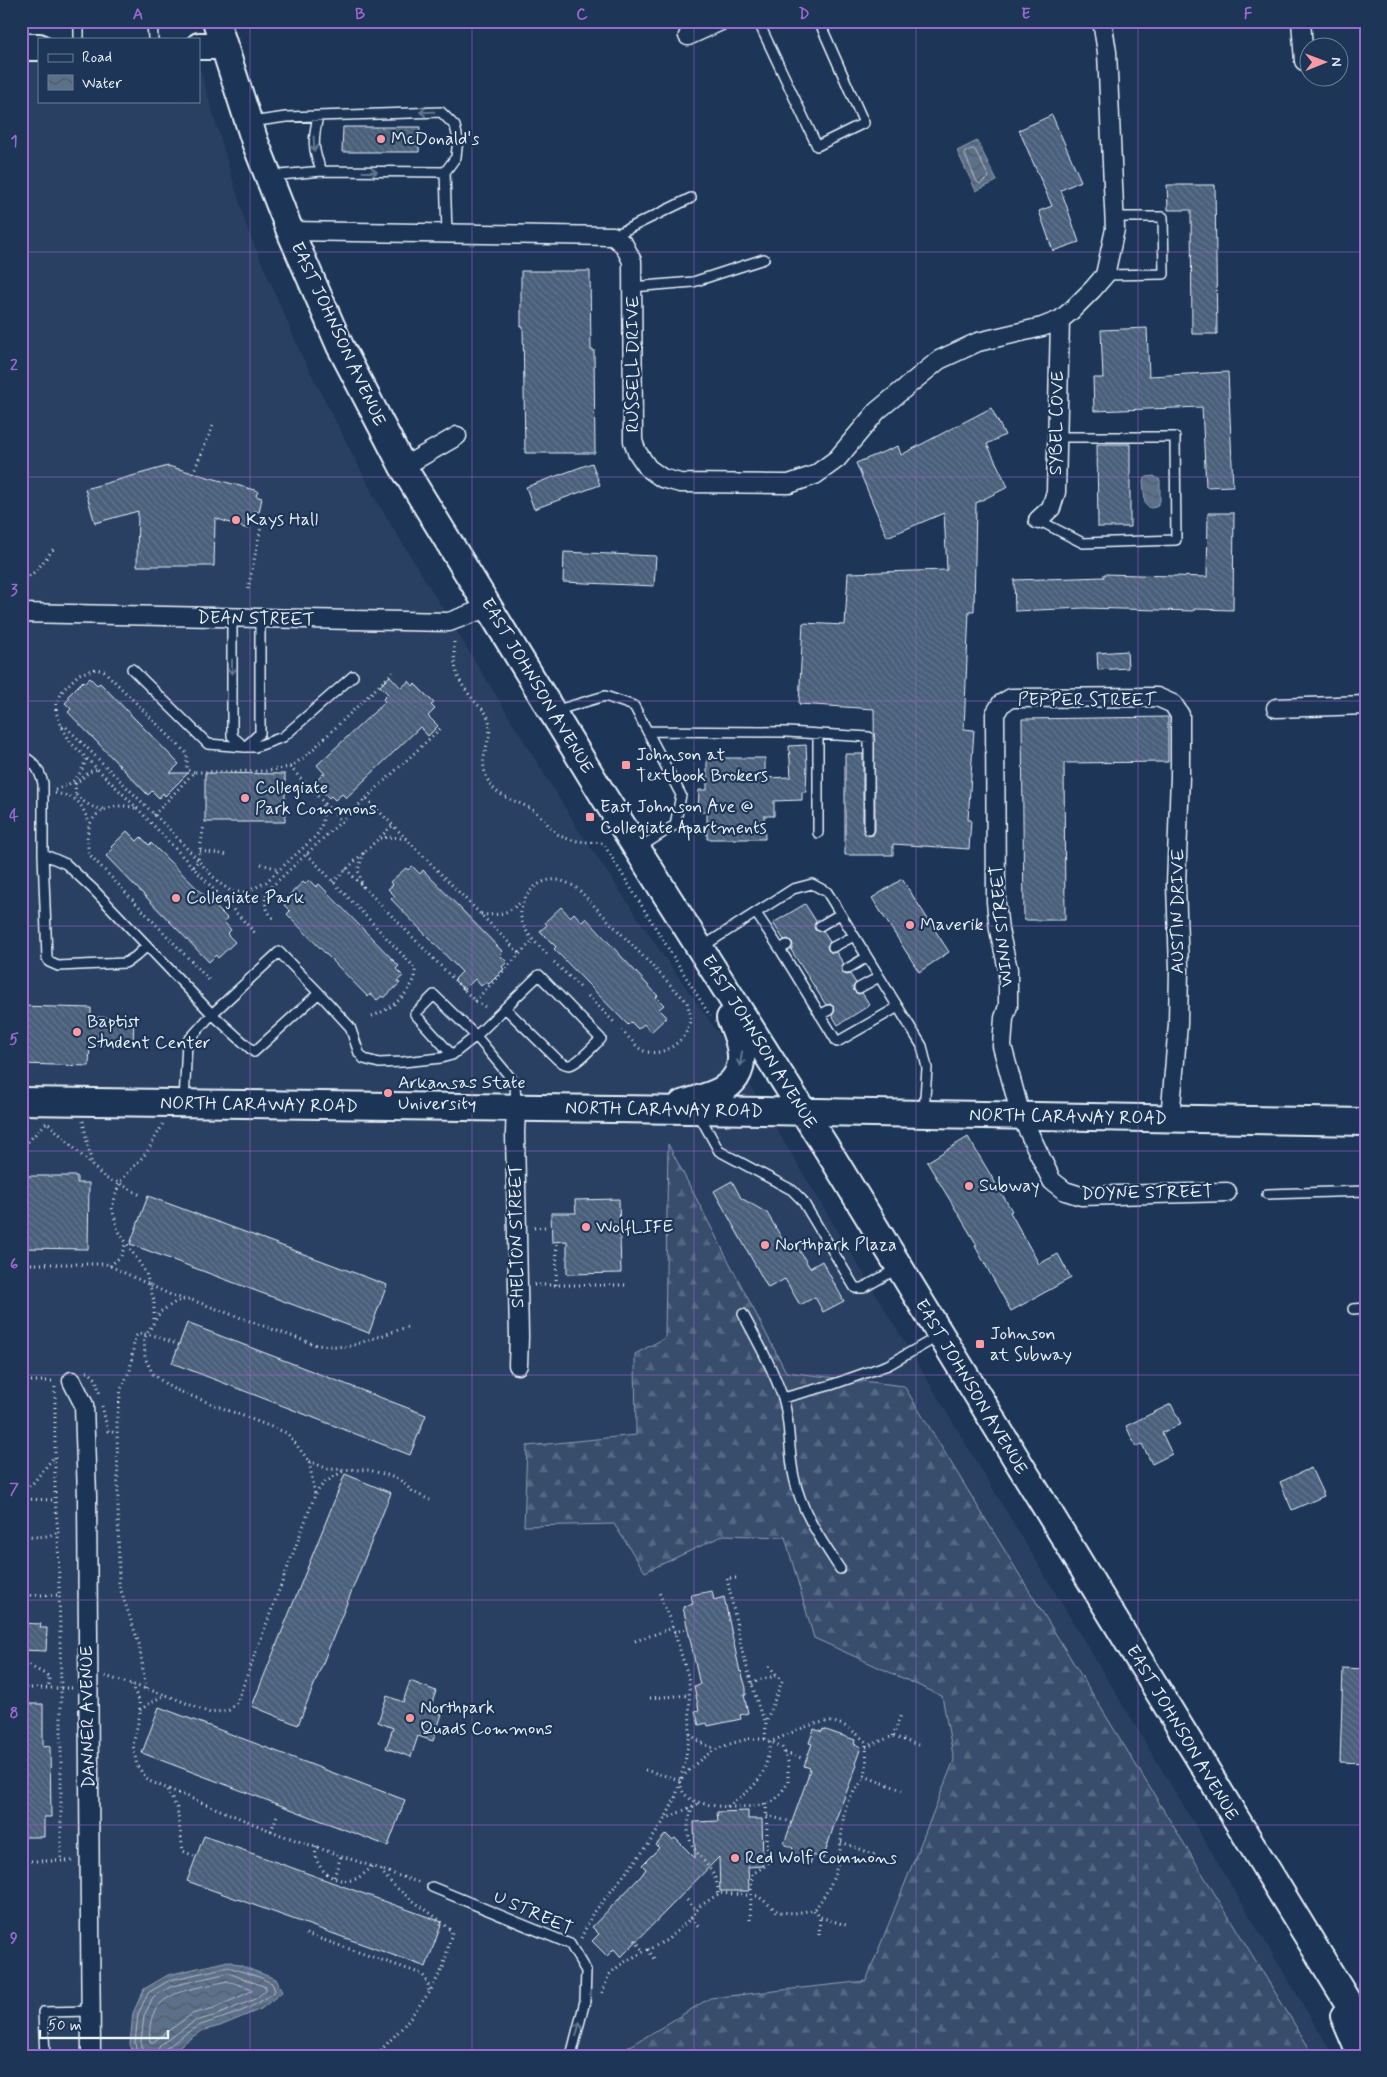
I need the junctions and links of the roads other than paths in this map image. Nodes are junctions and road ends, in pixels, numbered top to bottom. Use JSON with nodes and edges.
{"nodes":[{"id":1,"x":78,"y":21,"type":"edge"},
{"id":2,"x":152,"y":21,"type":"edge"},
{"id":3,"x":216,"y":21,"type":"edge"},
{"id":4,"x":721,"y":21,"type":"edge"},
{"id":5,"x":758,"y":21,"type":"edge"},
{"id":6,"x":819,"y":21,"type":"edge"},
{"id":7,"x":1102,"y":21,"type":"edge"},
{"id":8,"x":1301,"y":21,"type":"edge"},
{"id":9,"x":688,"y":36,"type":"dead end"},
{"id":10,"x":79,"y":38,"type":"edge"},
{"id":11,"x":153,"y":38,"type":"edge"},
{"id":12,"x":1302,"y":38,"type":"edge"},
{"id":13,"x":211,"y":46,"type":"edge"},
{"id":14,"x":21,"y":47,"type":"edge"},
{"id":15,"x":38,"y":47,"type":"edge"},
{"id":16,"x":318,"y":116,"type":"junction"},
{"id":17,"x":248,"y":122,"type":"junction"},
{"id":18,"x":322,"y":171,"type":"junction"},
{"id":19,"x":445,"y":172,"type":"junction"},
{"id":20,"x":268,"y":176,"type":"junction"},
{"id":21,"x":691,"y":198,"type":"dead end"},
{"id":22,"x":1115,"y":217,"type":"junction"},
{"id":23,"x":290,"y":231,"type":"junction"},
{"id":24,"x":447,"y":233,"type":"junction"},
{"id":25,"x":613,"y":236,"type":"junction"},
{"id":26,"x":764,"y":259,"type":"dead end"},
{"id":27,"x":1105,"y":275,"type":"junction"},
{"id":28,"x":632,"y":287,"type":"junction"},
{"id":29,"x":1060,"y":320,"type":"junction"},
{"id":30,"x":458,"y":436,"type":"dead end"},
{"id":31,"x":1057,"y":437,"type":"junction"},
{"id":32,"x":403,"y":466,"type":"junction"},
{"id":33,"x":1038,"y":520,"type":"joint"},
{"id":34,"x":489,"y":607,"type":"junction"},
{"id":35,"x":21,"y":613,"type":"edge"},
{"id":36,"x":232,"y":618,"type":"junction"},
{"id":37,"x":260,"y":619,"type":"junction"},
{"id":38,"x":132,"y":669,"type":"dead end"},
{"id":39,"x":353,"y":676,"type":"dead end"},
{"id":40,"x":1002,"y":704,"type":"joint"},
{"id":41,"x":1173,"y":704,"type":"joint"},
{"id":42,"x":1366,"y":705,"type":"edge"},
{"id":43,"x":1276,"y":708,"type":"dead end"},
{"id":44,"x":552,"y":712,"type":"junction"},
{"id":45,"x":647,"y":731,"type":"junction"},
{"id":46,"x":818,"y":734,"type":"junction"},
{"id":47,"x":245,"y":747,"type":"junction"},
{"id":48,"x":21,"y":756,"type":"edge"},
{"id":49,"x":869,"y":830,"type":"dead end"},
{"id":50,"x":818,"y":833,"type":"dead end"},
{"id":51,"x":637,"y":850,"type":"junction"},
{"id":52,"x":43,"y":854,"type":"junction"},
{"id":53,"x":756,"y":913,"type":"junction"},
{"id":54,"x":840,"y":914,"type":"junction"},
{"id":55,"x":820,"y":926,"type":"dead end"},
{"id":56,"x":854,"y":936,"type":"junction"},
{"id":57,"x":147,"y":946,"type":"junction"},
{"id":58,"x":833,"y":947,"type":"dead end"},
{"id":59,"x":700,"y":949,"type":"junction"},
{"id":60,"x":867,"y":957,"type":"junction"},
{"id":61,"x":847,"y":968,"type":"dead end"},
{"id":62,"x":879,"y":977,"type":"junction"},
{"id":63,"x":859,"y":988,"type":"dead end"},
{"id":64,"x":319,"y":992,"type":"junction"},
{"id":65,"x":898,"y":1007,"type":"junction"},
{"id":66,"x":505,"y":1008,"type":"junction"},
{"id":67,"x":829,"y":1010,"type":"dead end"},
{"id":68,"x":212,"y":1014,"type":"junction"},
{"id":69,"x":820,"y":1015,"type":"junction"},
{"id":70,"x":476,"y":1036,"type":"junction"},
{"id":71,"x":452,"y":1055,"type":"junction"},
{"id":72,"x":21,"y":1101,"type":"edge"},
{"id":73,"x":516,"y":1108,"type":"junction"},
{"id":74,"x":175,"y":1111,"type":"junction"},
{"id":75,"x":663,"y":1111,"type":"junction"},
{"id":76,"x":696,"y":1111,"type":"junction"},
{"id":77,"x":804,"y":1113,"type":"junction"},
{"id":78,"x":924,"y":1115,"type":"junction"},
{"id":79,"x":1020,"y":1116,"type":"junction"},
{"id":80,"x":1170,"y":1119,"type":"junction"},
{"id":81,"x":1366,"y":1122,"type":"edge"},
{"id":82,"x":1366,"y":1191,"type":"edge"},
{"id":83,"x":1227,"y":1192,"type":"dead end"},
{"id":84,"x":1266,"y":1194,"type":"dead end"},
{"id":85,"x":899,"y":1268,"type":"junction"},
{"id":86,"x":1366,"y":1308,"type":"edge"},
{"id":87,"x":1353,"y":1309,"type":"dead end"},
{"id":88,"x":744,"y":1314,"type":"dead end"},
{"id":89,"x":939,"y":1336,"type":"junction"},
{"id":90,"x":518,"y":1365,"type":"dead end"},
{"id":91,"x":63,"y":1381,"type":"road end"},
{"id":92,"x":783,"y":1398,"type":"junction"},
{"id":93,"x":840,"y":1569,"type":"dead end"},
{"id":94,"x":432,"y":1887,"type":"road end"},
{"id":95,"x":1321,"y":1960,"type":"junction"},
{"id":96,"x":91,"y":2011,"type":"junction"},
{"id":97,"x":1366,"y":2032,"type":"edge"},
{"id":98,"x":45,"y":2056,"type":"edge"},
{"id":99,"x":91,"y":2056,"type":"edge"},
{"id":100,"x":571,"y":2056,"type":"edge"},
{"id":101,"x":1361,"y":2056,"type":"edge"}],
"edges":[{"from":1,"to":10,"type":"lane"},
{"from":2,"to":11,"type":"lane"},
{"from":3,"to":13,"type":"main road","name":"EAST JOHNSON AVENUE"},
{"from":4,"to":9,"type":"street"},
{"from":5,"to":6,"type":"lane"},
{"from":7,"to":22,"type":"street"},
{"from":8,"to":12,"type":"street"},
{"from":13,"to":17,"type":"main road","name":"EAST JOHNSON AVENUE"},
{"from":14,"to":15,"type":"main road"},
{"from":16,"to":17,"type":"lane"},
{"from":16,"to":18,"type":"lane","one_way":true},
{"from":19,"to":16,"type":"lane","one_way":true},
{"from":17,"to":20,"type":"main road","name":"EAST JOHNSON AVENUE"},
{"from":18,"to":19,"type":"lane","one_way":true},
{"from":18,"to":20,"type":"lane"},
{"from":19,"to":24,"type":"lane"},
{"from":20,"to":23,"type":"main road","name":"EAST JOHNSON AVENUE"},
{"from":21,"to":25,"type":"lane"},
{"from":22,"to":27,"type":"street"},
{"from":22,"to":27,"type":"lane"},
{"from":23,"to":24,"type":"street"},
{"from":23,"to":32,"type":"main road","name":"EAST JOHNSON AVENUE"},
{"from":24,"to":25,"type":"street"},
{"from":25,"to":28,"type":"street","name":"RUSSELL DRIVE"},
{"from":26,"to":28,"type":"lane"},
{"from":27,"to":29,"type":"street"},
{"from":28,"to":29,"type":"street","name":"RUSSELL DRIVE"},
{"from":29,"to":31,"type":"street","name":"SYBEL COVE"},
{"from":30,"to":32,"type":"street"},
{"from":31,"to":33,"type":"street","name":"SYBEL COVE"},
{"from":31,"to":33,"type":"lane"},
{"from":32,"to":34,"type":"main road","name":"EAST JOHNSON AVENUE"},
{"from":34,"to":37,"type":"street","name":"DEAN STREET"},
{"from":34,"to":44,"type":"main road","name":"EAST JOHNSON AVENUE"},
{"from":35,"to":36,"type":"street","name":"DEAN STREET"},
{"from":36,"to":37,"type":"street","name":"DEAN STREET"},
{"from":36,"to":47,"type":"lane","one_way":true},
{"from":37,"to":47,"type":"lane"},
{"from":38,"to":47,"type":"lane"},
{"from":39,"to":47,"type":"lane"},
{"from":40,"to":41,"type":"street","name":"PEPPER STREET"},
{"from":40,"to":79,"type":"street","name":"WINN STREET"},
{"from":41,"to":80,"type":"street","name":"AUSTIN DRIVE"},
{"from":42,"to":43,"type":"street"},
{"from":44,"to":45,"type":"lane"},
{"from":44,"to":51,"type":"main road","name":"EAST JOHNSON AVENUE"},
{"from":45,"to":46,"type":"lane"},
{"from":45,"to":51,"type":"lane"},
{"from":46,"to":49,"type":"lane"},
{"from":46,"to":50,"type":"lane"},
{"from":48,"to":52,"type":"lane"},
{"from":51,"to":59,"type":"main road","name":"EAST JOHNSON AVENUE"},
{"from":52,"to":57,"type":"lane"},
{"from":52,"to":57,"type":"lane"},
{"from":53,"to":54,"type":"lane"},
{"from":53,"to":59,"type":"lane"},
{"from":53,"to":69,"type":"lane"},
{"from":54,"to":55,"type":"lane"},
{"from":54,"to":56,"type":"lane"},
{"from":56,"to":58,"type":"lane"},
{"from":56,"to":60,"type":"lane"},
{"from":57,"to":68,"type":"lane"},
{"from":59,"to":75,"type":"main road","one_way":true},
{"from":59,"to":77,"type":"main road","name":"EAST JOHNSON AVENUE"},
{"from":60,"to":61,"type":"lane"},
{"from":60,"to":62,"type":"lane"},
{"from":62,"to":63,"type":"lane"},
{"from":62,"to":65,"type":"lane"},
{"from":64,"to":68,"type":"lane"},
{"from":64,"to":68,"type":"lane"},
{"from":64,"to":71,"type":"lane"},
{"from":65,"to":69,"type":"lane"},
{"from":65,"to":78,"type":"lane"},
{"from":66,"to":66,"type":"lane"},
{"from":66,"to":70,"type":"lane"},
{"from":67,"to":69,"type":"lane"},
{"from":68,"to":74,"type":"lane"},
{"from":70,"to":71,"type":"lane"},
{"from":70,"to":71,"type":"lane"},
{"from":70,"to":73,"type":"lane"},
{"from":72,"to":74,"type":"main road","name":"NORTH CARAWAY ROAD"},
{"from":73,"to":74,"type":"main road","name":"NORTH CARAWAY ROAD"},
{"from":73,"to":75,"type":"main road","name":"NORTH CARAWAY ROAD"},
{"from":73,"to":90,"type":"street","name":"SHELTON STREET"},
{"from":75,"to":76,"type":"main road","name":"NORTH CARAWAY ROAD"},
{"from":76,"to":77,"type":"main road","name":"NORTH CARAWAY ROAD"},
{"from":76,"to":85,"type":"lane"},
{"from":77,"to":78,"type":"main road","name":"NORTH CARAWAY ROAD"},
{"from":77,"to":85,"type":"main road","name":"EAST JOHNSON AVENUE"},
{"from":78,"to":79,"type":"main road","name":"NORTH CARAWAY ROAD"},
{"from":79,"to":80,"type":"main road","name":"NORTH CARAWAY ROAD"},
{"from":79,"to":83,"type":"street","name":"DOYNE STREET"},
{"from":80,"to":81,"type":"main road","name":"NORTH CARAWAY ROAD"},
{"from":82,"to":84,"type":"lane"},
{"from":85,"to":89,"type":"main road","name":"EAST JOHNSON AVENUE"},
{"from":86,"to":87,"type":"lane"},
{"from":88,"to":92,"type":"lane"},
{"from":89,"to":92,"type":"lane"},
{"from":89,"to":95,"type":"main road","name":"EAST JOHNSON AVENUE"},
{"from":91,"to":96,"type":"street","name":"DANNER AVENUE"},
{"from":92,"to":93,"type":"lane"},
{"from":100,"to":94,"type":"lane","name":"U STREET","one_way":true},
{"from":95,"to":97,"type":"main road","name":"EAST JOHNSON AVENUE"},
{"from":95,"to":101,"type":"main road"},
{"from":96,"to":98,"type":"lane"},
{"from":96,"to":99,"type":"street","name":"DANNER AVENUE"}]}
